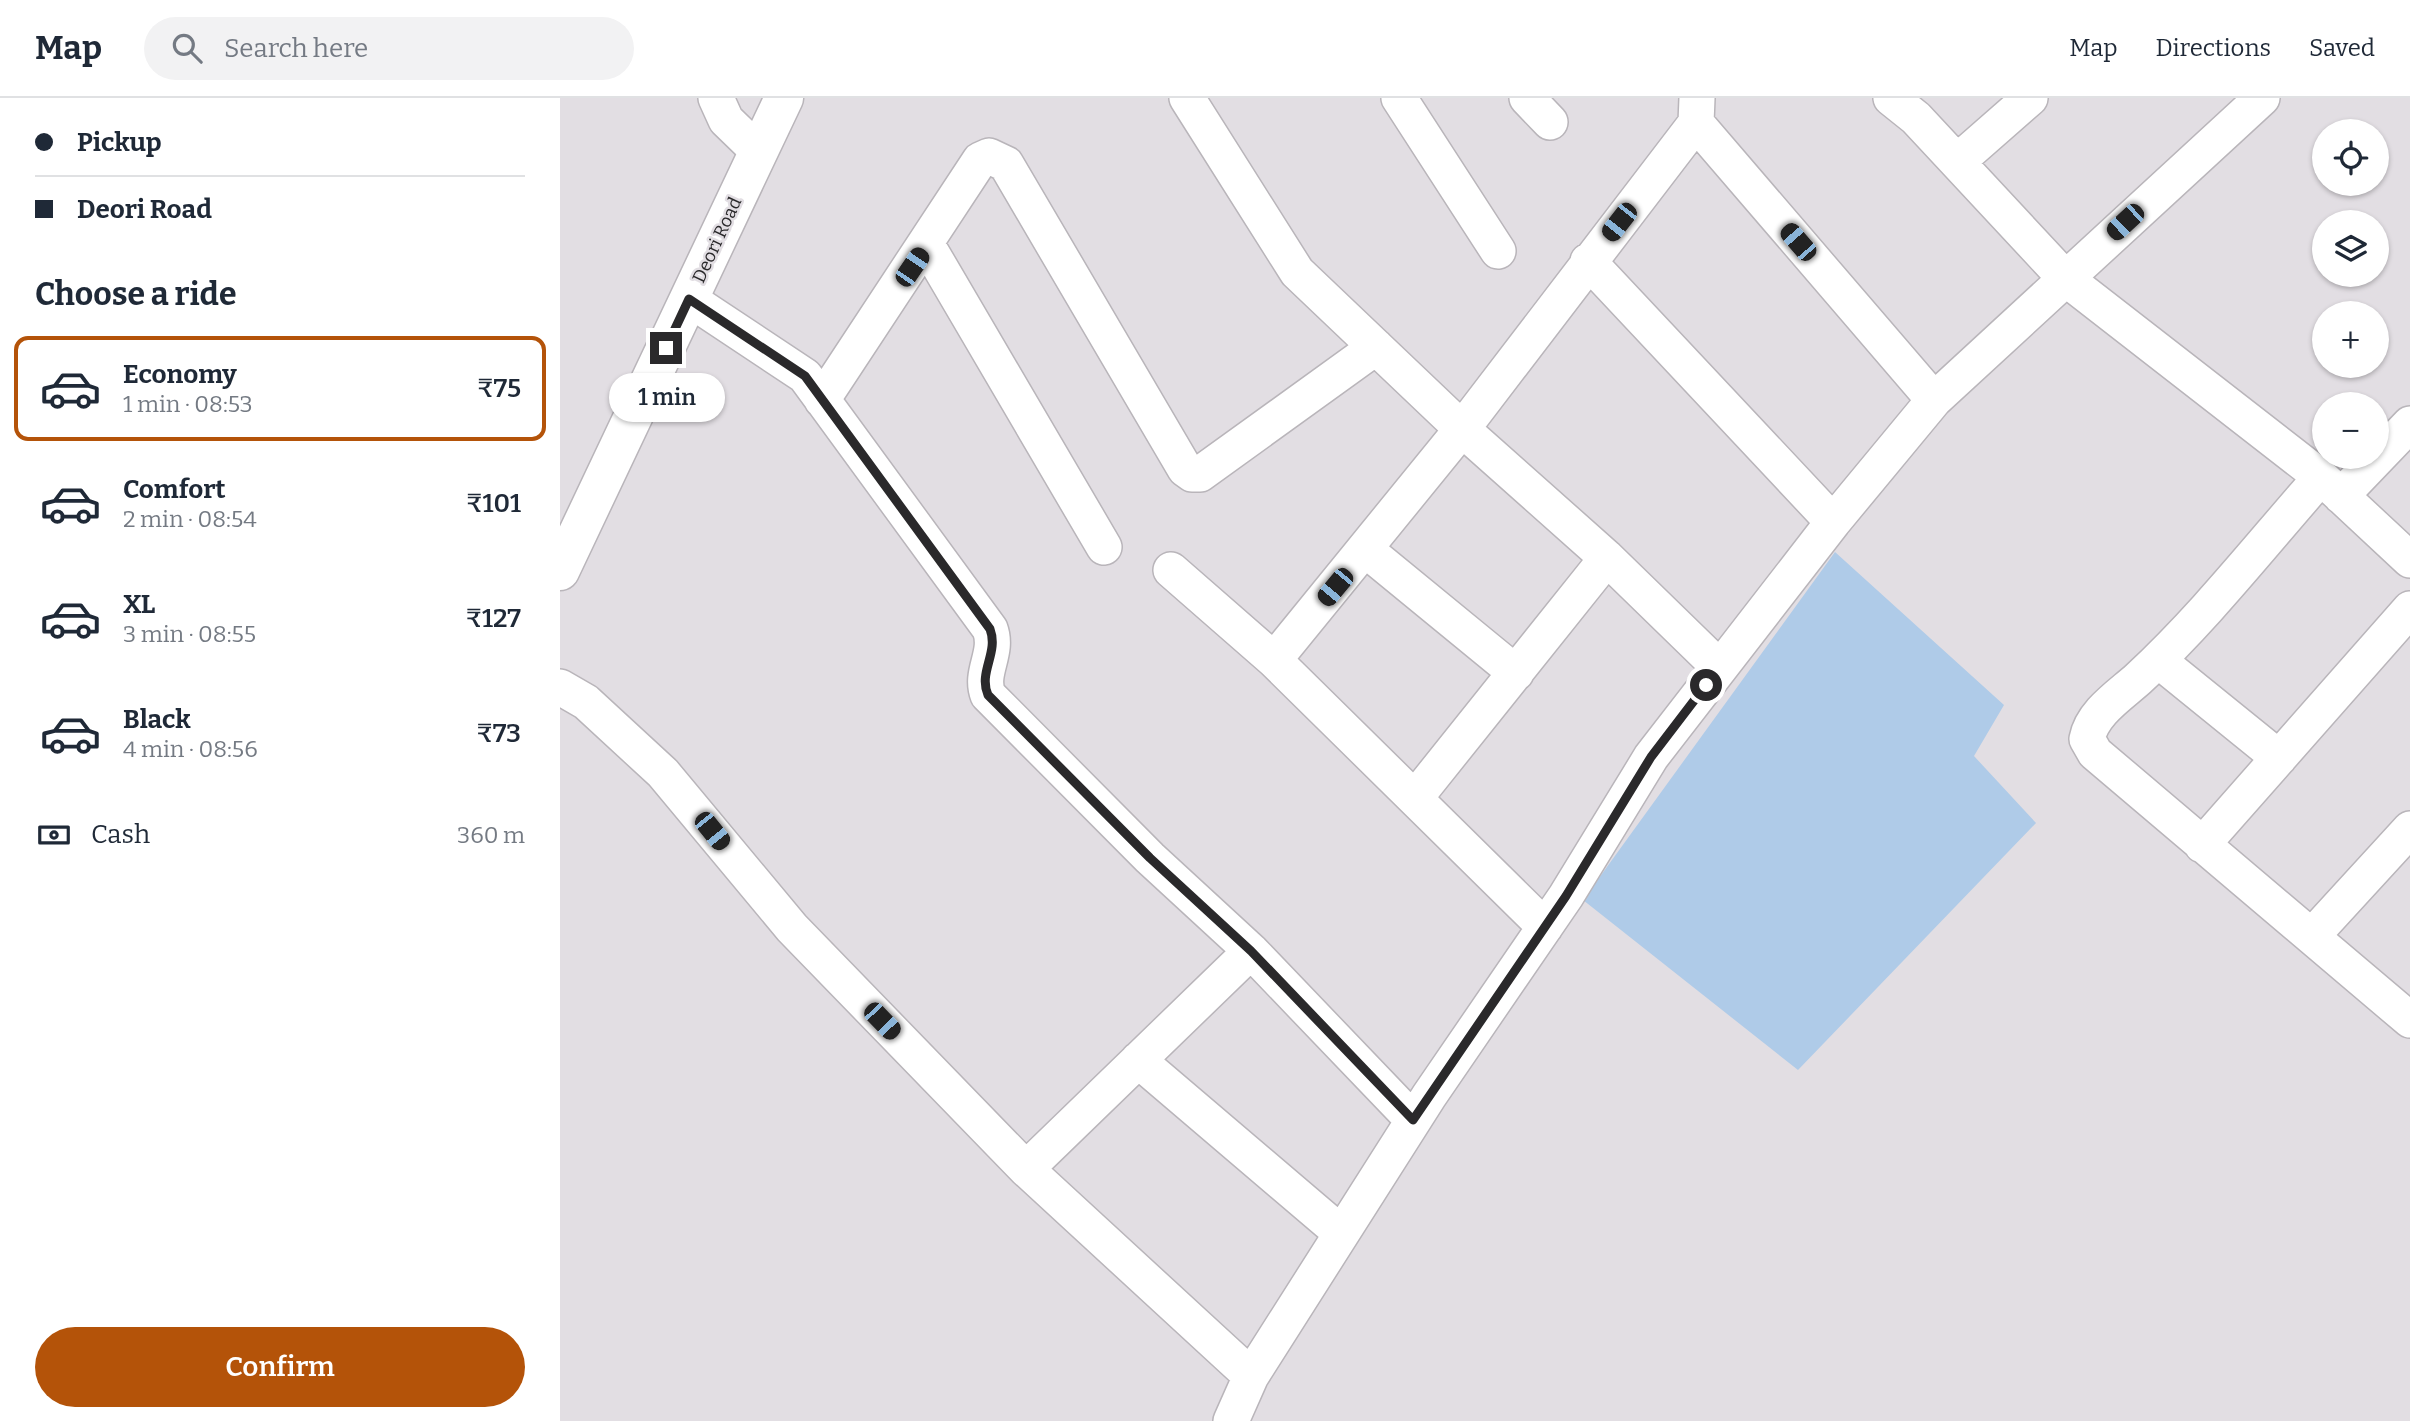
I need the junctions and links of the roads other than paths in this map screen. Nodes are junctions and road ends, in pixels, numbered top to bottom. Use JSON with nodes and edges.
{"nodes":[{"id":1,"x":716,"y":98,"type":"edge"},
{"id":2,"x":784,"y":98,"type":"edge"},
{"id":3,"x":1187,"y":98,"type":"edge"},
{"id":4,"x":2030,"y":98,"type":"edge"},
{"id":5,"x":2262,"y":98,"type":"edge"},
{"id":6,"x":1404,"y":100,"type":"edge"},
{"id":7,"x":1912,"y":105,"type":"edge"},
{"id":8,"x":1697,"y":111,"type":"edge"},
{"id":9,"x":758,"y":152,"type":"junction"},
{"id":10,"x":1957,"y":162,"type":"junction"},
{"id":11,"x":927,"y":245,"type":"junction"},
{"id":12,"x":1498,"y":251,"type":"dead end"},
{"id":13,"x":1588,"y":261,"type":"junction"},
{"id":14,"x":2065,"y":278,"type":"junction"},
{"id":15,"x":689,"y":299,"type":"junction"},
{"id":16,"x":1376,"y":347,"type":"junction"},
{"id":17,"x":822,"y":400,"type":"junction"},
{"id":18,"x":1934,"y":400,"type":"junction"},
{"id":19,"x":2410,"y":424,"type":"edge"},
{"id":20,"x":1462,"y":429,"type":"junction"},
{"id":21,"x":2331,"y":486,"type":"junction"},
{"id":22,"x":1833,"y":522,"type":"junction"},
{"id":23,"x":1104,"y":547,"type":"dead end"},
{"id":24,"x":1366,"y":550,"type":"junction"},
{"id":25,"x":1607,"y":558,"type":"junction"},
{"id":26,"x":2410,"y":559,"type":"edge"},
{"id":27,"x":1171,"y":570,"type":"dead end"},
{"id":28,"x":560,"y":571,"type":"edge"},
{"id":29,"x":2410,"y":609,"type":"edge"},
{"id":30,"x":1274,"y":660,"type":"junction"},
{"id":31,"x":2158,"y":660,"type":"junction"},
{"id":32,"x":1719,"y":667,"type":"junction"},
{"id":33,"x":1516,"y":673,"type":"junction"},
{"id":34,"x":560,"y":687,"type":"edge"},
{"id":35,"x":2279,"y":758,"type":"junction"},
{"id":36,"x":1415,"y":798,"type":"junction"},
{"id":37,"x":2410,"y":829,"type":"edge"},
{"id":38,"x":2202,"y":845,"type":"junction"},
{"id":39,"x":1545,"y":927,"type":"junction"},
{"id":40,"x":2312,"y":936,"type":"junction"},
{"id":41,"x":1251,"y":951,"type":"junction"},
{"id":42,"x":2410,"y":1020,"type":"edge"},
{"id":43,"x":1138,"y":1060,"type":"junction"},
{"id":44,"x":1413,"y":1120,"type":"junction"},
{"id":45,"x":1026,"y":1169,"type":"junction"},
{"id":46,"x":1341,"y":1233,"type":"junction"},
{"id":47,"x":1251,"y":1376,"type":"junction"},
{"id":48,"x":1231,"y":1421,"type":"edge"}],
"edges":[{"from":1,"to":9,"type":"street"},
{"from":2,"to":9,"type":"street","name":"Deori Road"},
{"from":3,"to":16,"type":"street"},
{"from":4,"to":10,"type":"street"},
{"from":5,"to":14,"type":"street"},
{"from":6,"to":12,"type":"street"},
{"from":7,"to":10,"type":"street"},
{"from":8,"to":13,"type":"street"},
{"from":8,"to":18,"type":"street"},
{"from":9,"to":15,"type":"street","name":"Deori Road"},
{"from":10,"to":14,"type":"street"},
{"from":11,"to":16,"type":"street"},
{"from":11,"to":17,"type":"street"},
{"from":11,"to":23,"type":"street"},
{"from":13,"to":20,"type":"street"},
{"from":13,"to":22,"type":"street"},
{"from":14,"to":18,"type":"street"},
{"from":14,"to":21,"type":"street"},
{"from":15,"to":17,"type":"street"},
{"from":15,"to":28,"type":"street","name":"Deori Road"},
{"from":16,"to":20,"type":"street"},
{"from":17,"to":41,"type":"street"},
{"from":18,"to":22,"type":"street"},
{"from":19,"to":21,"type":"street"},
{"from":20,"to":24,"type":"street"},
{"from":20,"to":25,"type":"street"},
{"from":21,"to":26,"type":"street"},
{"from":21,"to":31,"type":"street"},
{"from":22,"to":32,"type":"street"},
{"from":24,"to":30,"type":"street"},
{"from":24,"to":33,"type":"street"},
{"from":25,"to":32,"type":"street"},
{"from":25,"to":33,"type":"street"},
{"from":27,"to":30,"type":"street"},
{"from":29,"to":35,"type":"street"},
{"from":30,"to":36,"type":"street"},
{"from":31,"to":35,"type":"street"},
{"from":31,"to":38,"type":"street"},
{"from":32,"to":39,"type":"street"},
{"from":33,"to":36,"type":"street"},
{"from":34,"to":45,"type":"street"},
{"from":35,"to":38,"type":"street"},
{"from":36,"to":39,"type":"street"},
{"from":37,"to":40,"type":"street"},
{"from":38,"to":40,"type":"street"},
{"from":39,"to":44,"type":"street"},
{"from":40,"to":42,"type":"street"},
{"from":41,"to":43,"type":"street"},
{"from":41,"to":44,"type":"street"},
{"from":43,"to":45,"type":"street"},
{"from":43,"to":46,"type":"street"},
{"from":44,"to":46,"type":"street"},
{"from":45,"to":47,"type":"street"},
{"from":46,"to":47,"type":"street"},
{"from":47,"to":48,"type":"street"}]}
